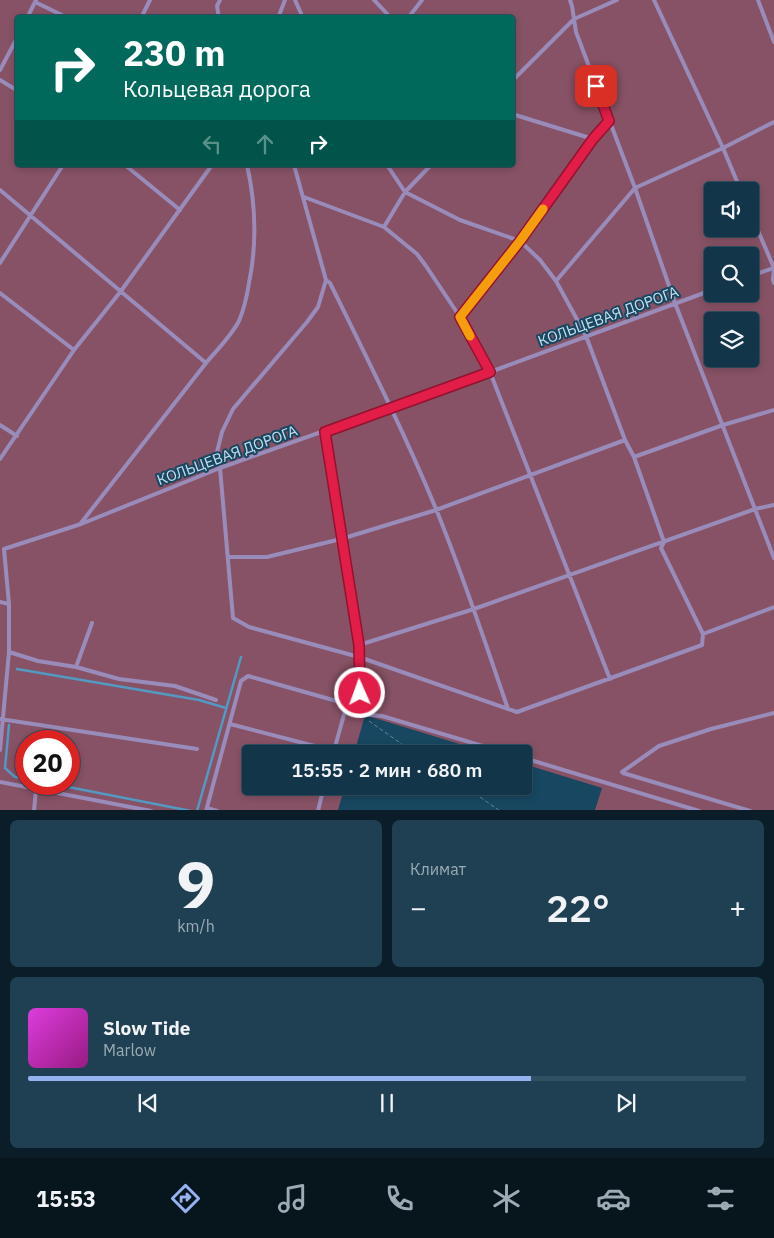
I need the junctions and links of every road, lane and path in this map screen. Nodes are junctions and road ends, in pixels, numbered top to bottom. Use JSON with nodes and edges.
{"nodes":[{"id":1,"x":150,"y":0,"type":"edge"},
{"id":2,"x":220,"y":0,"type":"edge"},
{"id":3,"x":285,"y":0,"type":"edge"},
{"id":4,"x":295,"y":0,"type":"edge"},
{"id":5,"x":374,"y":0,"type":"edge"},
{"id":6,"x":422,"y":0,"type":"edge"},
{"id":7,"x":570,"y":0,"type":"edge"},
{"id":8,"x":617,"y":0,"type":"edge"},
{"id":9,"x":654,"y":0,"type":"edge"},
{"id":10,"x":758,"y":0,"type":"edge"},
{"id":11,"x":36,"y":1,"type":"edge"},
{"id":12,"x":29,"y":15,"type":"edge"},
{"id":13,"x":62,"y":15,"type":"edge"},
{"id":14,"x":142,"y":15,"type":"edge"},
{"id":15,"x":218,"y":15,"type":"edge"},
{"id":16,"x":279,"y":15,"type":"edge"},
{"id":17,"x":302,"y":15,"type":"edge"},
{"id":18,"x":389,"y":15,"type":"edge"},
{"id":19,"x":410,"y":15,"type":"edge"},
{"id":20,"x":574,"y":19,"type":"junction"},
{"id":21,"x":15,"y":42,"type":"edge"},
{"id":22,"x":774,"y":42,"type":"edge"},
{"id":23,"x":0,"y":70,"type":"edge"},
{"id":24,"x":515,"y":79,"type":"edge"},
{"id":25,"x":0,"y":80,"type":"edge"},
{"id":26,"x":15,"y":88,"type":"edge"},
{"id":27,"x":515,"y":115,"type":"edge"},
{"id":28,"x":609,"y":121,"type":"junction"},
{"id":29,"x":774,"y":122,"type":"edge"},
{"id":30,"x":593,"y":139,"type":"junction"},
{"id":31,"x":723,"y":148,"type":"junction"},
{"id":32,"x":62,"y":167,"type":"edge"},
{"id":33,"x":127,"y":167,"type":"edge"},
{"id":34,"x":211,"y":167,"type":"edge"},
{"id":35,"x":247,"y":167,"type":"edge"},
{"id":36,"x":295,"y":167,"type":"edge"},
{"id":37,"x":388,"y":167,"type":"edge"},
{"id":38,"x":429,"y":167,"type":"edge"},
{"id":39,"x":737,"y":182,"type":"edge"},
{"id":40,"x":635,"y":188,"type":"junction"},
{"id":41,"x":0,"y":190,"type":"edge"},
{"id":42,"x":405,"y":192,"type":"junction"},
{"id":43,"x":304,"y":197,"type":"junction"},
{"id":44,"x":180,"y":210,"type":"junction"},
{"id":45,"x":31,"y":216,"type":"junction"},
{"id":46,"x":384,"y":227,"type":"junction"},
{"id":47,"x":759,"y":233,"type":"edge"},
{"id":48,"x":520,"y":241,"type":"junction"},
{"id":49,"x":0,"y":263,"type":"edge"},
{"id":50,"x":774,"y":268,"type":"edge"},
{"id":51,"x":759,"y":273,"type":"edge"},
{"id":52,"x":326,"y":280,"type":"junction"},
{"id":53,"x":556,"y":281,"type":"junction"},
{"id":54,"x":774,"y":283,"type":"edge"},
{"id":55,"x":121,"y":292,"type":"junction"},
{"id":56,"x":0,"y":293,"type":"edge"},
{"id":57,"x":704,"y":293,"type":"edge"},
{"id":58,"x":675,"y":303,"type":"junction"},
{"id":59,"x":460,"y":317,"type":"junction"},
{"id":60,"x":586,"y":336,"type":"junction"},
{"id":61,"x":74,"y":350,"type":"junction"},
{"id":62,"x":206,"y":363,"type":"junction"},
{"id":63,"x":490,"y":372,"type":"junction"},
{"id":64,"x":392,"y":408,"type":"junction"},
{"id":65,"x":774,"y":410,"type":"edge"},
{"id":66,"x":0,"y":425,"type":"edge"},
{"id":67,"x":723,"y":425,"type":"junction"},
{"id":68,"x":325,"y":432,"type":"junction"},
{"id":69,"x":17,"y":436,"type":"junction"},
{"id":70,"x":625,"y":440,"type":"junction"},
{"id":71,"x":634,"y":457,"type":"junction"},
{"id":72,"x":0,"y":459,"type":"edge"},
{"id":73,"x":220,"y":468,"type":"junction"},
{"id":74,"x":530,"y":475,"type":"junction"},
{"id":75,"x":774,"y":505,"type":"edge"},
{"id":76,"x":436,"y":510,"type":"junction"},
{"id":77,"x":755,"y":510,"type":"junction"},
{"id":78,"x":81,"y":524,"type":"junction"},
{"id":79,"x":341,"y":539,"type":"junction"},
{"id":80,"x":664,"y":542,"type":"junction"},
{"id":81,"x":2,"y":548,"type":"edge"},
{"id":82,"x":228,"y":557,"type":"junction"},
{"id":83,"x":774,"y":558,"type":"edge"},
{"id":84,"x":570,"y":575,"type":"junction"},
{"id":85,"x":0,"y":602,"type":"edge"},
{"id":86,"x":9,"y":604,"type":"junction"},
{"id":87,"x":774,"y":607,"type":"edge"},
{"id":88,"x":474,"y":609,"type":"junction"},
{"id":89,"x":92,"y":623,"type":"dead end"},
{"id":90,"x":703,"y":634,"type":"junction"},
{"id":91,"x":359,"y":645,"type":"junction"},
{"id":92,"x":10,"y":652,"type":"junction"},
{"id":93,"x":359,"y":657,"type":"junction"},
{"id":94,"x":76,"y":667,"type":"junction"},
{"id":95,"x":610,"y":679,"type":"junction"},
{"id":96,"x":216,"y":700,"type":"dead end"},
{"id":97,"x":347,"y":704,"type":"junction"},
{"id":98,"x":357,"y":705,"type":"junction"},
{"id":99,"x":508,"y":709,"type":"junction"},
{"id":100,"x":774,"y":713,"type":"edge"},
{"id":101,"x":361,"y":714,"type":"junction"},
{"id":102,"x":2,"y":719,"type":"edge"},
{"id":103,"x":230,"y":724,"type":"junction"},
{"id":104,"x":308,"y":745,"type":"edge"},
{"id":105,"x":336,"y":745,"type":"edge"},
{"id":106,"x":404,"y":745,"type":"edge"},
{"id":107,"x":480,"y":745,"type":"edge"},
{"id":108,"x":197,"y":749,"type":"dead end"},
{"id":109,"x":0,"y":750,"type":"edge"},
{"id":110,"x":532,"y":760,"type":"edge"},
{"id":111,"x":0,"y":782,"type":"edge"},
{"id":112,"x":15,"y":785,"type":"edge"},
{"id":113,"x":35,"y":795,"type":"edge"},
{"id":114,"x":69,"y":795,"type":"edge"},
{"id":115,"x":322,"y":795,"type":"edge"},
{"id":116,"x":478,"y":795,"type":"edge"},
{"id":117,"x":206,"y":809,"type":"edge"},
{"id":118,"x":34,"y":810,"type":"edge"},
{"id":119,"x":151,"y":810,"type":"edge"},
{"id":120,"x":217,"y":810,"type":"edge"},
{"id":121,"x":318,"y":810,"type":"edge"},
{"id":122,"x":500,"y":810,"type":"edge"},
{"id":123,"x":699,"y":810,"type":"edge"},
{"id":124,"x":750,"y":810,"type":"edge"}],
"edges":[{"from":1,"to":14,"type":"lane"},
{"from":2,"to":15,"type":"lane"},
{"from":3,"to":16,"type":"lane"},
{"from":4,"to":17,"type":"lane"},
{"from":5,"to":18,"type":"lane"},
{"from":6,"to":19,"type":"lane"},
{"from":7,"to":20,"type":"lane"},
{"from":8,"to":20,"type":"lane"},
{"from":9,"to":31,"type":"lane"},
{"from":10,"to":22,"type":"lane"},
{"from":11,"to":12,"type":"lane"},
{"from":11,"to":13,"type":"lane"},
{"from":20,"to":24,"type":"lane"},
{"from":20,"to":28,"type":"lane"},
{"from":21,"to":23,"type":"lane"},
{"from":25,"to":26,"type":"lane"},
{"from":27,"to":30,"type":"lane"},
{"from":28,"to":30,"type":"lane"},
{"from":28,"to":40,"type":"lane"},
{"from":29,"to":31,"type":"lane"},
{"from":30,"to":48,"type":"lane"},
{"from":31,"to":39,"type":"lane"},
{"from":31,"to":40,"type":"lane"},
{"from":32,"to":45,"type":"lane"},
{"from":33,"to":44,"type":"lane"},
{"from":34,"to":44,"type":"lane"},
{"from":35,"to":62,"type":"lane"},
{"from":36,"to":43,"type":"lane"},
{"from":37,"to":42,"type":"lane"},
{"from":38,"to":42,"type":"lane"},
{"from":40,"to":53,"type":"lane"},
{"from":40,"to":58,"type":"lane"},
{"from":41,"to":45,"type":"lane"},
{"from":42,"to":46,"type":"lane"},
{"from":42,"to":48,"type":"lane"},
{"from":43,"to":46,"type":"lane"},
{"from":43,"to":52,"type":"lane"},
{"from":44,"to":55,"type":"lane"},
{"from":45,"to":49,"type":"lane"},
{"from":45,"to":55,"type":"lane"},
{"from":46,"to":59,"type":"lane"},
{"from":47,"to":50,"type":"lane"},
{"from":48,"to":53,"type":"lane"},
{"from":48,"to":59,"type":"lane"},
{"from":50,"to":51,"type":"lane"},
{"from":50,"to":54,"type":"lane"},
{"from":52,"to":64,"type":"lane"},
{"from":52,"to":73,"type":"lane"},
{"from":53,"to":60,"type":"lane"},
{"from":55,"to":61,"type":"lane"},
{"from":55,"to":62,"type":"lane"},
{"from":56,"to":61,"type":"lane"},
{"from":57,"to":58,"type":"lane","name":"КОЛЬЦЕВАЯ ДОРОГА"},
{"from":58,"to":60,"type":"lane","name":"КОЛЬЦЕВАЯ ДОРОГА"},
{"from":58,"to":67,"type":"lane"},
{"from":59,"to":63,"type":"lane"},
{"from":60,"to":63,"type":"lane","name":"КОЛЬЦЕВАЯ ДОРОГА"},
{"from":60,"to":70,"type":"lane"},
{"from":61,"to":69,"type":"lane"},
{"from":62,"to":78,"type":"lane"},
{"from":63,"to":64,"type":"lane","name":"КОЛЬЦЕВАЯ ДОРОГА"},
{"from":63,"to":74,"type":"lane"},
{"from":64,"to":68,"type":"lane","name":"КОЛЬЦЕВАЯ ДОРОГА"},
{"from":64,"to":76,"type":"lane"},
{"from":65,"to":67,"type":"lane"},
{"from":66,"to":69,"type":"lane"},
{"from":67,"to":71,"type":"lane"},
{"from":67,"to":77,"type":"lane"},
{"from":68,"to":73,"type":"lane","name":"КОЛЬЦЕВАЯ ДОРОГА"},
{"from":68,"to":79,"type":"lane"},
{"from":69,"to":72,"type":"lane"},
{"from":70,"to":71,"type":"lane"},
{"from":70,"to":74,"type":"lane"},
{"from":71,"to":80,"type":"lane"},
{"from":73,"to":78,"type":"lane","name":"КОЛЬЦЕВАЯ ДОРОГА"},
{"from":73,"to":82,"type":"lane"},
{"from":74,"to":76,"type":"lane"},
{"from":74,"to":84,"type":"lane"},
{"from":75,"to":77,"type":"lane"},
{"from":76,"to":79,"type":"lane"},
{"from":76,"to":88,"type":"lane"},
{"from":77,"to":80,"type":"lane"},
{"from":77,"to":83,"type":"lane"},
{"from":78,"to":81,"type":"lane","name":"КОЛЬЦЕВАЯ ДОРОГА"},
{"from":79,"to":82,"type":"lane"},
{"from":79,"to":91,"type":"lane"},
{"from":80,"to":84,"type":"lane"},
{"from":80,"to":90,"type":"lane"},
{"from":81,"to":86,"type":"lane"},
{"from":82,"to":93,"type":"lane"},
{"from":84,"to":88,"type":"lane"},
{"from":84,"to":95,"type":"lane"},
{"from":85,"to":86,"type":"lane"},
{"from":86,"to":92,"type":"lane"},
{"from":87,"to":90,"type":"lane"},
{"from":88,"to":91,"type":"lane"},
{"from":88,"to":99,"type":"lane"},
{"from":89,"to":94,"type":"lane"},
{"from":90,"to":95,"type":"lane"},
{"from":91,"to":93,"type":"lane"},
{"from":92,"to":94,"type":"lane"},
{"from":92,"to":102,"type":"lane"},
{"from":93,"to":98,"type":"lane"},
{"from":93,"to":99,"type":"lane"},
{"from":94,"to":96,"type":"lane"},
{"from":95,"to":99,"type":"lane"},
{"from":97,"to":98,"type":"lane"},
{"from":97,"to":103,"type":"lane"},
{"from":97,"to":105,"type":"lane"},
{"from":98,"to":101,"type":"lane"},
{"from":100,"to":124,"type":"lane"},
{"from":101,"to":106,"type":"path"},
{"from":101,"to":107,"type":"lane"},
{"from":102,"to":108,"type":"lane"},
{"from":102,"to":109,"type":"lane"},
{"from":103,"to":104,"type":"lane"},
{"from":103,"to":117,"type":"lane"},
{"from":110,"to":123,"type":"lane"},
{"from":111,"to":112,"type":"lane"},
{"from":113,"to":118,"type":"lane"},
{"from":114,"to":119,"type":"lane"},
{"from":115,"to":121,"type":"lane"},
{"from":116,"to":122,"type":"path"},
{"from":117,"to":120,"type":"lane"}]}
